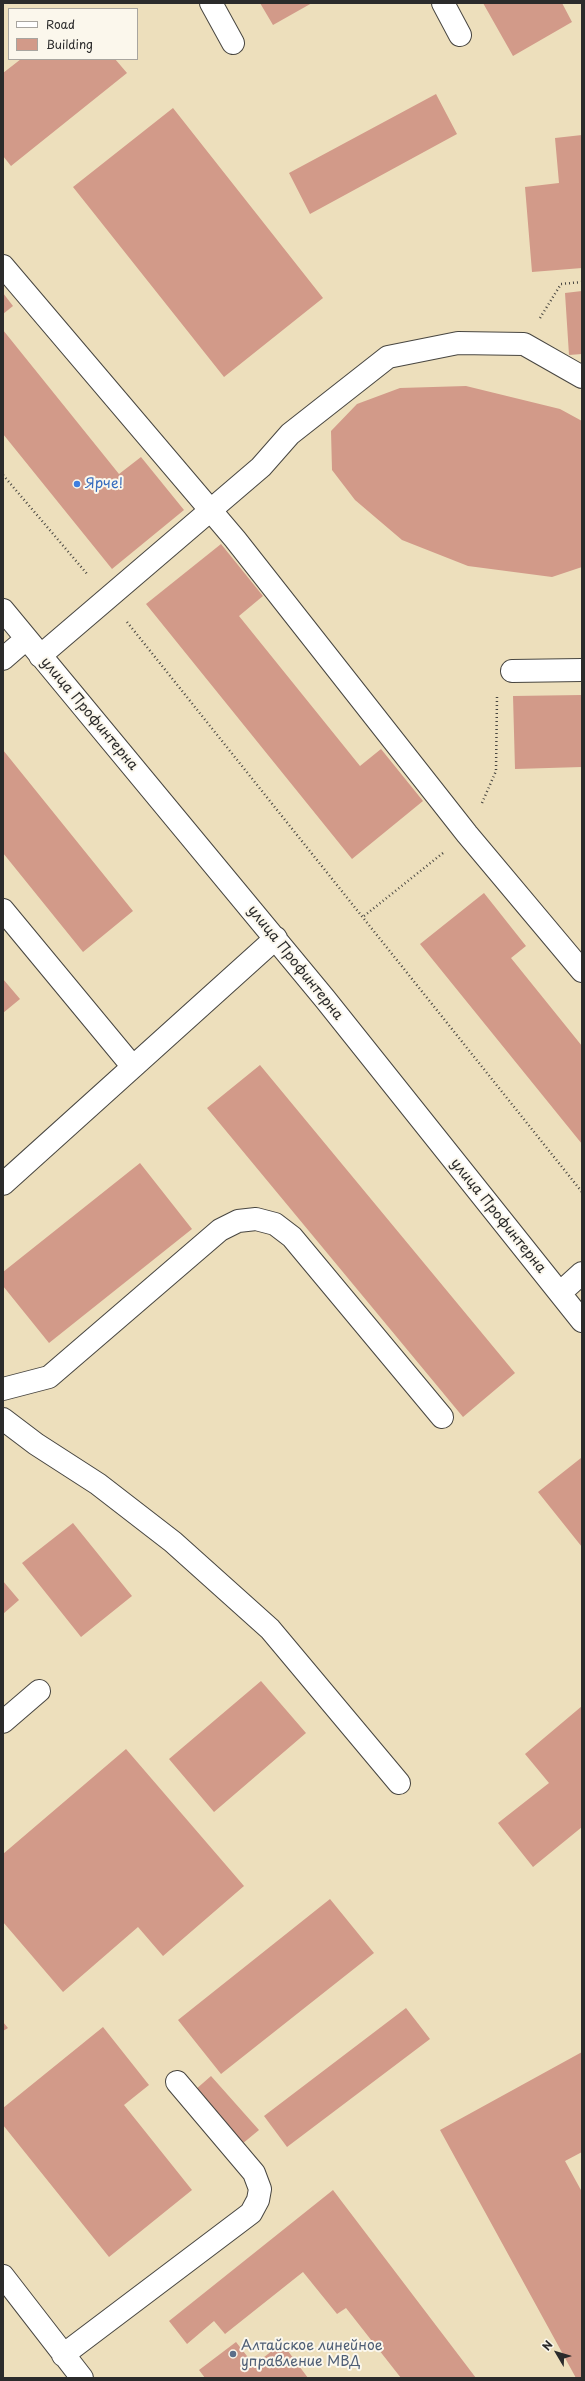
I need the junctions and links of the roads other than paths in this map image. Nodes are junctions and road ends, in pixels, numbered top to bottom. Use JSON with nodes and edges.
{"nodes":[{"id":1,"x":211,"y":3,"type":"edge"},
{"id":2,"x":443,"y":3,"type":"edge"},
{"id":3,"x":460,"y":35,"type":"dead end"},
{"id":4,"x":233,"y":43,"type":"dead end"},
{"id":5,"x":3,"y":266,"type":"edge"},
{"id":6,"x":582,"y":377,"type":"edge"},
{"id":7,"x":210,"y":509,"type":"junction"},
{"id":8,"x":3,"y":610,"type":"edge"},
{"id":9,"x":26,"y":638,"type":"junction"},
{"id":10,"x":40,"y":656,"type":"junction"},
{"id":11,"x":3,"y":658,"type":"edge"},
{"id":12,"x":582,"y":670,"type":"edge"},
{"id":13,"x":512,"y":671,"type":"road end"},
{"id":14,"x":3,"y":910,"type":"edge"},
{"id":15,"x":276,"y":938,"type":"junction"},
{"id":16,"x":582,"y":971,"type":"edge"},
{"id":17,"x":133,"y":1067,"type":"junction"},
{"id":18,"x":3,"y":1184,"type":"edge"},
{"id":19,"x":582,"y":1273,"type":"edge"},
{"id":20,"x":560,"y":1293,"type":"junction"},
{"id":21,"x":582,"y":1321,"type":"edge"},
{"id":22,"x":3,"y":1389,"type":"edge"},
{"id":23,"x":442,"y":1417,"type":"dead end"},
{"id":24,"x":3,"y":1419,"type":"edge"},
{"id":25,"x":39,"y":1691,"type":"dead end"},
{"id":26,"x":3,"y":1722,"type":"edge"},
{"id":27,"x":399,"y":1783,"type":"dead end"},
{"id":28,"x":177,"y":2082,"type":"dead end"},
{"id":29,"x":3,"y":2276,"type":"edge"},
{"id":30,"x":63,"y":2355,"type":"junction"},
{"id":31,"x":82,"y":2378,"type":"edge"}],
"edges":[{"from":1,"to":4,"type":"street"},
{"from":2,"to":3,"type":"street"},
{"from":5,"to":7,"type":"street"},
{"from":6,"to":7,"type":"street"},
{"from":7,"to":10,"type":"street"},
{"from":7,"to":16,"type":"street"},
{"from":8,"to":9,"type":"street","name":"улица Профинтерна"},
{"from":9,"to":10,"type":"street","name":"улица Профинтерна"},
{"from":9,"to":11,"type":"street"},
{"from":10,"to":15,"type":"street","name":"улица Профинтерна"},
{"from":12,"to":13,"type":"street"},
{"from":14,"to":17,"type":"street"},
{"from":15,"to":17,"type":"street"},
{"from":15,"to":20,"type":"street","name":"улица Профинтерна"},
{"from":17,"to":18,"type":"street"},
{"from":19,"to":20,"type":"street"},
{"from":20,"to":21,"type":"street","name":"улица Профинтерна"},
{"from":22,"to":23,"type":"street"},
{"from":24,"to":27,"type":"street"},
{"from":25,"to":26,"type":"street"},
{"from":28,"to":30,"type":"street"},
{"from":29,"to":30,"type":"street"},
{"from":30,"to":31,"type":"street"}]}
